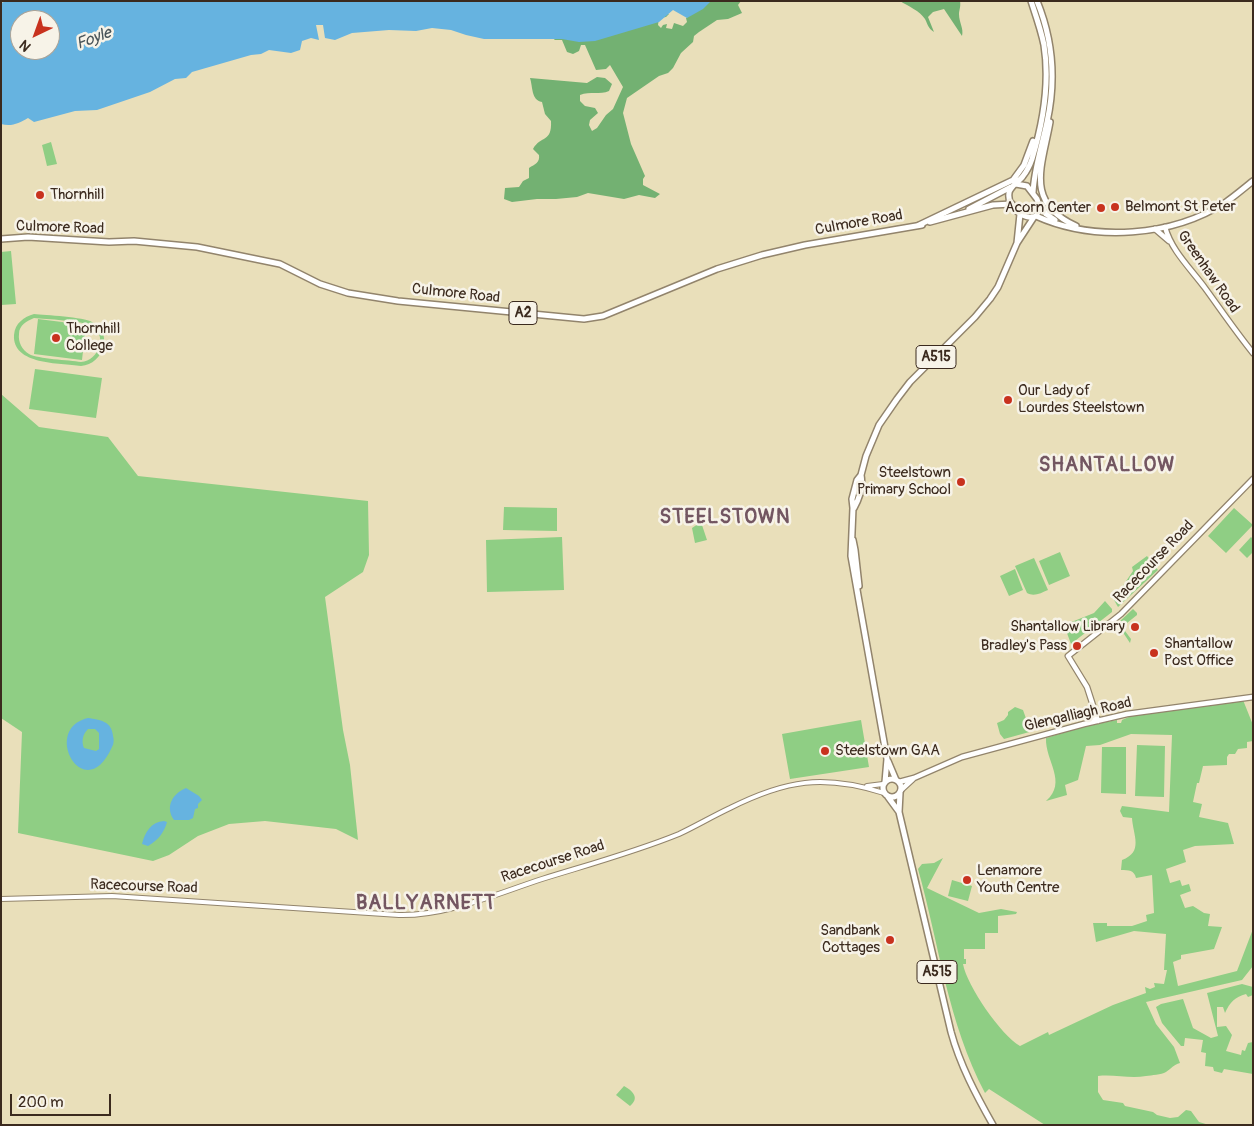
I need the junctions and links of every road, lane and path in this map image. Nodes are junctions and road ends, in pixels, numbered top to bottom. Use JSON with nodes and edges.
{"nodes":[{"id":1,"x":1031,"y":1,"type":"edge"},
{"id":2,"x":1037,"y":1,"type":"edge"},
{"id":3,"x":1052,"y":92,"type":"junction"},
{"id":4,"x":1041,"y":120,"type":"junction"},
{"id":5,"x":1253,"y":181,"type":"edge"},
{"id":6,"x":1013,"y":186,"type":"junction"},
{"id":7,"x":1033,"y":193,"type":"junction"},
{"id":8,"x":1012,"y":204,"type":"junction"},
{"id":9,"x":1040,"y":205,"type":"junction"},
{"id":10,"x":962,"y":212,"type":"junction"},
{"id":11,"x":1020,"y":214,"type":"junction"},
{"id":12,"x":1035,"y":216,"type":"junction"},
{"id":13,"x":1059,"y":223,"type":"junction"},
{"id":14,"x":919,"y":225,"type":"junction"},
{"id":15,"x":1165,"y":227,"type":"junction"},
{"id":16,"x":1155,"y":228,"type":"junction"},
{"id":17,"x":1086,"y":230,"type":"junction"},
{"id":18,"x":1,"y":239,"type":"edge"},
{"id":19,"x":1017,"y":243,"type":"junction"},
{"id":20,"x":1172,"y":244,"type":"junction"},
{"id":21,"x":1253,"y":353,"type":"edge"},
{"id":22,"x":1253,"y":479,"type":"edge"},
{"id":23,"x":1253,"y":697,"type":"edge"},
{"id":24,"x":1095,"y":722,"type":"junction"},
{"id":25,"x":887,"y":759,"type":"junction"},
{"id":26,"x":914,"y":778,"type":"junction"},
{"id":27,"x":897,"y":781,"type":"junction"},
{"id":28,"x":884,"y":783,"type":"junction"},
{"id":29,"x":862,"y":786,"type":"junction"},
{"id":30,"x":901,"y":791,"type":"junction"},
{"id":31,"x":886,"y":795,"type":"junction"},
{"id":32,"x":899,"y":812,"type":"junction"},
{"id":33,"x":1,"y":899,"type":"edge"},
{"id":34,"x":994,"y":1125,"type":"edge"}],
"edges":[{"from":1,"to":4,"type":"main road"},
{"from":2,"to":3,"type":"main road"},
{"from":3,"to":7,"type":"main road"},
{"from":3,"to":17,"type":"main road"},
{"from":4,"to":6,"type":"main road"},
{"from":4,"to":14,"type":"main road"},
{"from":5,"to":15,"type":"main road"},
{"from":6,"to":7,"type":"main road"},
{"from":6,"to":8,"type":"main road"},
{"from":6,"to":10,"type":"main road","name":"Culmore Road","number":"A2"},
{"from":7,"to":9,"type":"main road"},
{"from":8,"to":10,"type":"main road","name":"Culmore Road","number":"A2"},
{"from":8,"to":11,"type":"main road"},
{"from":9,"to":12,"type":"main road"},
{"from":9,"to":13,"type":"main road"},
{"from":10,"to":14,"type":"main road","name":"Culmore Road","number":"A2"},
{"from":11,"to":12,"type":"main road"},
{"from":11,"to":19,"type":"main road","number":"A515"},
{"from":12,"to":13,"type":"main road"},
{"from":12,"to":19,"type":"main road","number":"A515"},
{"from":13,"to":17,"type":"main road"},
{"from":14,"to":18,"type":"main road","name":"Culmore Road","number":"A2"},
{"from":15,"to":16,"type":"main road"},
{"from":15,"to":20,"type":"main road","name":"Greenhaw Road"},
{"from":16,"to":17,"type":"main road"},
{"from":16,"to":20,"type":"main road"},
{"from":19,"to":25,"type":"main road","number":"A515"},
{"from":20,"to":21,"type":"main road","name":"Greenhaw Road"},
{"from":22,"to":24,"type":"main road","name":"Racecourse Road"},
{"from":23,"to":24,"type":"main road","name":"Glengalliagh Road"},
{"from":24,"to":26,"type":"main road","name":"Glengalliagh Road"},
{"from":25,"to":27,"type":"main road","number":"A515"},
{"from":25,"to":28,"type":"main road","number":"A515"},
{"from":26,"to":27,"type":"main road","name":"Glengalliagh Road"},
{"from":26,"to":30,"type":"main road","name":"Glengalliagh Road"},
{"from":27,"to":28,"type":"main road"},
{"from":27,"to":30,"type":"main road","number":"A515"},
{"from":28,"to":29,"type":"street","name":"Racecourse Road"},
{"from":28,"to":31,"type":"main road","number":"A515"},
{"from":29,"to":31,"type":"street","name":"Racecourse Road"},
{"from":29,"to":33,"type":"street","name":"Racecourse Road"},
{"from":30,"to":31,"type":"main road"},
{"from":30,"to":32,"type":"main road","number":"A515"},
{"from":31,"to":32,"type":"main road","number":"A515"},
{"from":32,"to":34,"type":"main road","number":"A515"}]}
